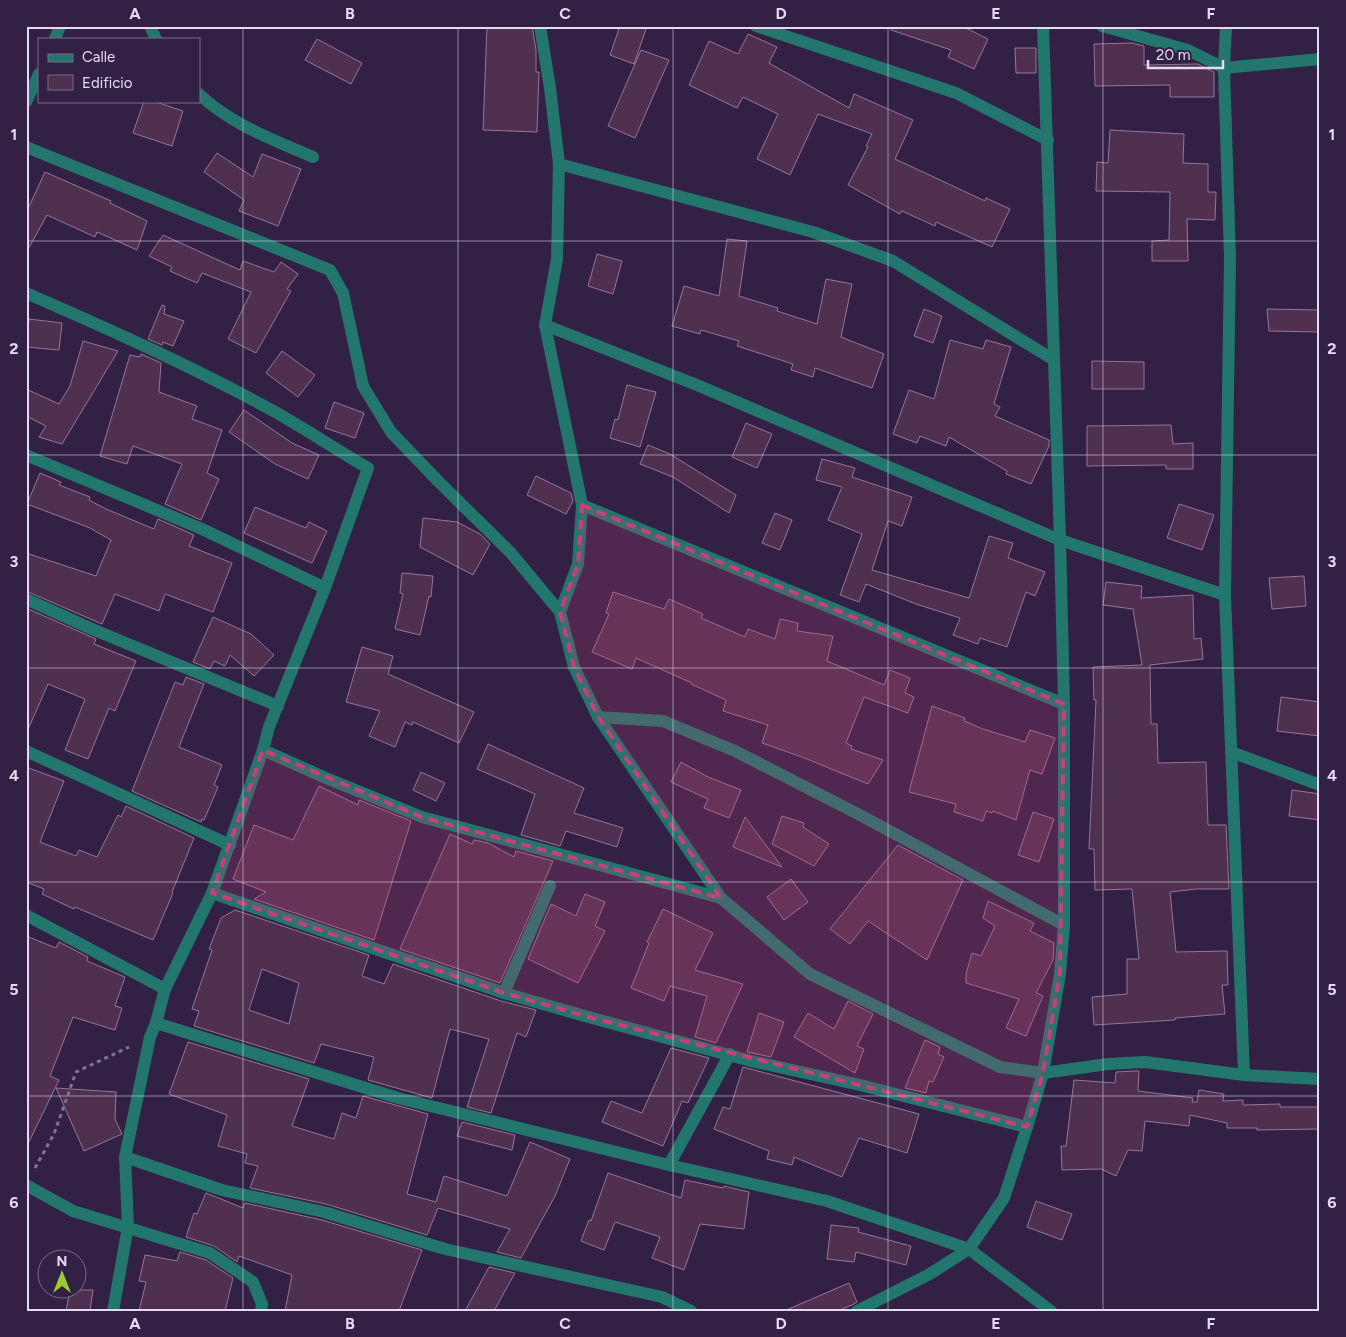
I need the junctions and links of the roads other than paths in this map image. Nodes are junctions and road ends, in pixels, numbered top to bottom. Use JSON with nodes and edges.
{"nodes":[{"id":1,"x":60,"y":26,"type":"edge"},
{"id":2,"x":150,"y":26,"type":"edge"},
{"id":3,"x":540,"y":26,"type":"edge"},
{"id":4,"x":756,"y":26,"type":"edge"},
{"id":5,"x":1043,"y":26,"type":"edge"},
{"id":6,"x":1102,"y":26,"type":"edge"},
{"id":7,"x":1226,"y":26,"type":"edge"},
{"id":8,"x":54,"y":38,"type":"edge"},
{"id":9,"x":156,"y":38,"type":"edge"},
{"id":10,"x":1320,"y":59,"type":"edge"},
{"id":11,"x":1224,"y":68,"type":"junction"},
{"id":12,"x":38,"y":76,"type":"edge"},
{"id":13,"x":200,"y":95,"type":"edge"},
{"id":14,"x":26,"y":102,"type":"edge"},
{"id":15,"x":1048,"y":140,"type":"junction"},
{"id":16,"x":26,"y":147,"type":"edge"},
{"id":17,"x":314,"y":158,"type":"dead end"},
{"id":18,"x":559,"y":164,"type":"junction"},
{"id":19,"x":26,"y":293,"type":"edge"},
{"id":20,"x":545,"y":325,"type":"junction"},
{"id":21,"x":1054,"y":360,"type":"junction"},
{"id":22,"x":26,"y":455,"type":"edge"},
{"id":23,"x":582,"y":505,"type":"junction"},
{"id":24,"x":1060,"y":540,"type":"junction"},
{"id":25,"x":325,"y":588,"type":"junction"},
{"id":26,"x":1225,"y":595,"type":"junction"},
{"id":27,"x":26,"y":599,"type":"edge"},
{"id":28,"x":560,"y":612,"type":"junction"},
{"id":29,"x":1064,"y":704,"type":"junction"},
{"id":30,"x":278,"y":706,"type":"junction"},
{"id":31,"x":598,"y":717,"type":"junction"},
{"id":32,"x":263,"y":750,"type":"junction"},
{"id":33,"x":26,"y":751,"type":"edge"},
{"id":34,"x":1231,"y":752,"type":"junction"},
{"id":35,"x":1320,"y":784,"type":"edge"},
{"id":36,"x":230,"y":844,"type":"junction"},
{"id":37,"x":550,"y":886,"type":"dead end"},
{"id":38,"x":212,"y":893,"type":"junction"},
{"id":39,"x":721,"y":898,"type":"junction"},
{"id":40,"x":26,"y":915,"type":"edge"},
{"id":41,"x":1064,"y":925,"type":"junction"},
{"id":42,"x":165,"y":989,"type":"junction"},
{"id":43,"x":504,"y":993,"type":"junction"},
{"id":44,"x":156,"y":1023,"type":"junction"},
{"id":45,"x":730,"y":1054,"type":"junction"},
{"id":46,"x":1043,"y":1073,"type":"junction"},
{"id":47,"x":1244,"y":1074,"type":"junction"},
{"id":48,"x":1320,"y":1079,"type":"edge"},
{"id":49,"x":1027,"y":1127,"type":"junction"},
{"id":50,"x":125,"y":1157,"type":"junction"},
{"id":51,"x":669,"y":1165,"type":"junction"},
{"id":52,"x":29,"y":1180,"type":"edge"},
{"id":53,"x":128,"y":1227,"type":"junction"},
{"id":54,"x":969,"y":1249,"type":"junction"},
{"id":55,"x":113,"y":1311,"type":"edge"},
{"id":56,"x":261,"y":1311,"type":"edge"},
{"id":57,"x":691,"y":1311,"type":"edge"},
{"id":58,"x":857,"y":1311,"type":"edge"},
{"id":59,"x":1051,"y":1311,"type":"edge"}],
"edges":[{"from":1,"to":8,"type":"street"},
{"from":2,"to":9,"type":"street"},
{"from":3,"to":18,"type":"street"},
{"from":4,"to":15,"type":"street"},
{"from":5,"to":15,"type":"street"},
{"from":6,"to":11,"type":"street"},
{"from":7,"to":11,"type":"street"},
{"from":10,"to":11,"type":"street"},
{"from":11,"to":26,"type":"street"},
{"from":12,"to":14,"type":"street"},
{"from":13,"to":17,"type":"street"},
{"from":15,"to":21,"type":"street"},
{"from":16,"to":28,"type":"street"},
{"from":18,"to":20,"type":"street"},
{"from":18,"to":21,"type":"street"},
{"from":19,"to":25,"type":"street"},
{"from":20,"to":23,"type":"street"},
{"from":20,"to":24,"type":"street"},
{"from":21,"to":24,"type":"street"},
{"from":22,"to":25,"type":"street"},
{"from":23,"to":28,"type":"street"},
{"from":23,"to":29,"type":"street"},
{"from":24,"to":26,"type":"street"},
{"from":24,"to":29,"type":"street"},
{"from":25,"to":30,"type":"street"},
{"from":26,"to":34,"type":"street"},
{"from":27,"to":30,"type":"street"},
{"from":28,"to":31,"type":"street"},
{"from":29,"to":41,"type":"street"},
{"from":30,"to":32,"type":"street"},
{"from":31,"to":39,"type":"street"},
{"from":31,"to":41,"type":"street"},
{"from":32,"to":36,"type":"street"},
{"from":32,"to":39,"type":"street"},
{"from":33,"to":36,"type":"street"},
{"from":34,"to":35,"type":"street"},
{"from":34,"to":47,"type":"street"},
{"from":36,"to":38,"type":"street"},
{"from":37,"to":43,"type":"street"},
{"from":38,"to":42,"type":"street"},
{"from":38,"to":43,"type":"street"},
{"from":39,"to":46,"type":"street"},
{"from":40,"to":42,"type":"street"},
{"from":41,"to":46,"type":"street"},
{"from":42,"to":44,"type":"street"},
{"from":43,"to":45,"type":"street"},
{"from":44,"to":50,"type":"street"},
{"from":44,"to":51,"type":"street"},
{"from":45,"to":49,"type":"street"},
{"from":45,"to":51,"type":"street"},
{"from":46,"to":47,"type":"street"},
{"from":46,"to":49,"type":"street"},
{"from":47,"to":48,"type":"street"},
{"from":49,"to":54,"type":"street"},
{"from":50,"to":53,"type":"street"},
{"from":50,"to":57,"type":"street"},
{"from":51,"to":54,"type":"street"},
{"from":52,"to":53,"type":"street"},
{"from":53,"to":55,"type":"street"},
{"from":53,"to":56,"type":"street"},
{"from":54,"to":58,"type":"street"},
{"from":54,"to":59,"type":"street"}]}
